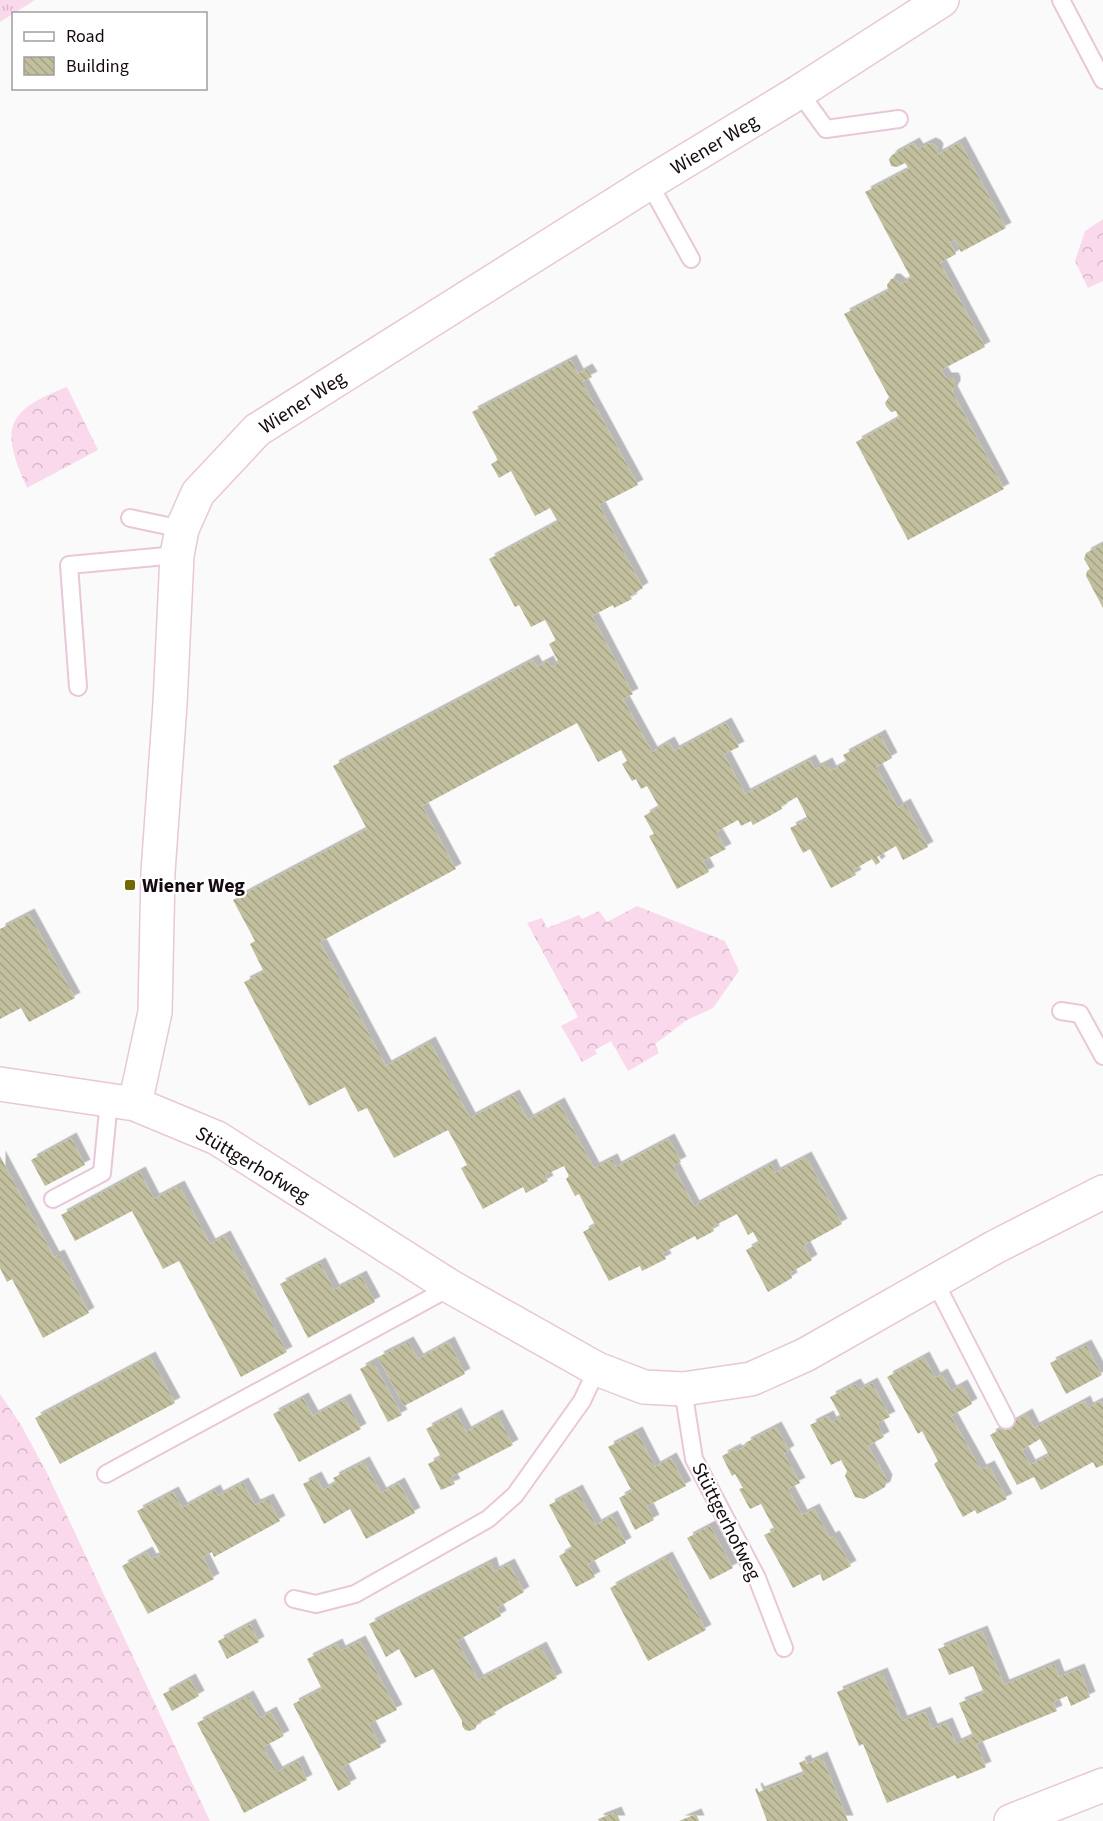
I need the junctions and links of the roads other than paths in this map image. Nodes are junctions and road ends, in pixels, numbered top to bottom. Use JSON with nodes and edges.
{"nodes":[{"id":1,"x":942,"y":0,"type":"edge"},
{"id":2,"x":1061,"y":0,"type":"edge"},
{"id":3,"x":1103,"y":80,"type":"edge"},
{"id":4,"x":800,"y":92,"type":"junction"},
{"id":5,"x":899,"y":119,"type":"dead end"},
{"id":6,"x":649,"y":183,"type":"junction"},
{"id":7,"x":692,"y":259,"type":"dead end"},
{"id":8,"x":130,"y":518,"type":"dead end"},
{"id":9,"x":180,"y":542,"type":"junction"},
{"id":10,"x":78,"y":687,"type":"dead end"},
{"id":11,"x":1061,"y":1011,"type":"dead end"},
{"id":12,"x":1103,"y":1056,"type":"edge"},
{"id":13,"x":0,"y":1084,"type":"edge"},
{"id":14,"x":122,"y":1102,"type":"junction"},
{"id":15,"x":1103,"y":1192,"type":"edge"},
{"id":16,"x":53,"y":1199,"type":"dead end"},
{"id":17,"x":935,"y":1282,"type":"junction"},
{"id":18,"x":451,"y":1287,"type":"junction"},
{"id":19,"x":597,"y":1369,"type":"junction"},
{"id":20,"x":683,"y":1389,"type":"junction"},
{"id":21,"x":1006,"y":1420,"type":"dead end"},
{"id":22,"x":106,"y":1474,"type":"dead end"},
{"id":23,"x":294,"y":1599,"type":"dead end"},
{"id":24,"x":784,"y":1648,"type":"dead end"},
{"id":25,"x":1090,"y":1801,"type":"edge"},
{"id":26,"x":1011,"y":1821,"type":"edge"}],
"edges":[{"from":1,"to":4,"type":"street","name":"Wiener Weg"},
{"from":2,"to":3,"type":"lane"},
{"from":4,"to":5,"type":"lane"},
{"from":4,"to":6,"type":"street","name":"Wiener Weg"},
{"from":6,"to":7,"type":"lane"},
{"from":6,"to":9,"type":"street","name":"Wiener Weg"},
{"from":8,"to":9,"type":"lane"},
{"from":9,"to":10,"type":"lane"},
{"from":9,"to":14,"type":"street","name":"Wiener Weg"},
{"from":11,"to":12,"type":"lane"},
{"from":13,"to":14,"type":"street","name":"Stüttgerhofweg"},
{"from":14,"to":16,"type":"lane"},
{"from":14,"to":18,"type":"street","name":"Stüttgerhofweg"},
{"from":15,"to":17,"type":"street","name":"Stüttgerhofweg"},
{"from":17,"to":20,"type":"street","name":"Stüttgerhofweg"},
{"from":17,"to":21,"type":"lane"},
{"from":18,"to":19,"type":"street","name":"Stüttgerhofweg"},
{"from":18,"to":22,"type":"lane"},
{"from":19,"to":20,"type":"street","name":"Stüttgerhofweg"},
{"from":19,"to":23,"type":"lane"},
{"from":20,"to":24,"type":"lane","name":"Stüttgerhofweg"},
{"from":25,"to":26,"type":"street"}]}
